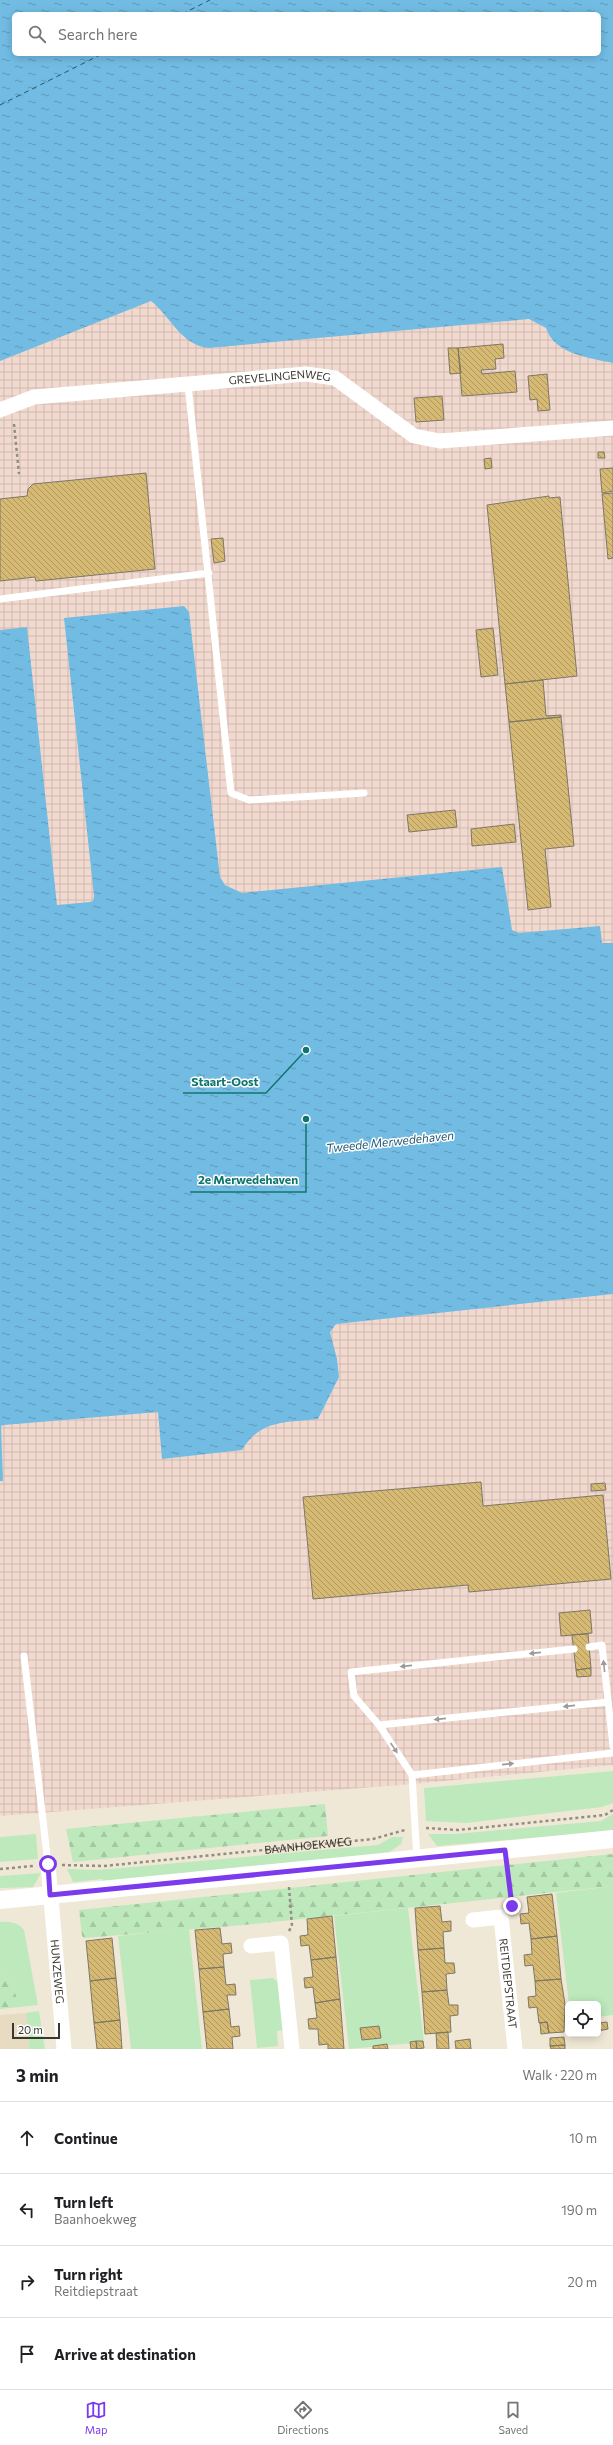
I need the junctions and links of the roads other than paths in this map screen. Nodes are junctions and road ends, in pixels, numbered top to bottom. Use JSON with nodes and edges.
{"nodes":[{"id":1,"x":188,"y":385,"type":"junction"},
{"id":2,"x":0,"y":410,"type":"edge"},
{"id":3,"x":613,"y":428,"type":"edge"},
{"id":4,"x":209,"y":573,"type":"junction"},
{"id":5,"x":0,"y":599,"type":"edge"},
{"id":6,"x":364,"y":793,"type":"dead end"},
{"id":7,"x":589,"y":1647,"type":"dead end"},
{"id":8,"x":574,"y":1648,"type":"dead end"},
{"id":9,"x":24,"y":1656,"type":"dead end"},
{"id":10,"x":608,"y":1702,"type":"junction"},
{"id":11,"x":379,"y":1725,"type":"junction"},
{"id":12,"x":613,"y":1746,"type":"edge"},
{"id":13,"x":613,"y":1753,"type":"edge"},
{"id":14,"x":412,"y":1775,"type":"junction"},
{"id":15,"x":613,"y":1839,"type":"edge"},
{"id":16,"x":417,"y":1859,"type":"junction"},
{"id":17,"x":48,"y":1864,"type":"joint"},
{"id":18,"x":50,"y":1895,"type":"junction"},
{"id":19,"x":0,"y":1900,"type":"edge"},
{"id":20,"x":474,"y":1920,"type":"dead end"},
{"id":21,"x":250,"y":1946,"type":"dead end"},
{"id":22,"x":64,"y":2049,"type":"edge"},
{"id":23,"x":292,"y":2049,"type":"edge"},
{"id":24,"x":515,"y":2049,"type":"edge"}],
"edges":[{"from":1,"to":2,"type":"street","name":"GREVELINGENWEG"},
{"from":1,"to":3,"type":"street","name":"GREVELINGENWEG"},
{"from":1,"to":4,"type":"lane"},
{"from":4,"to":5,"type":"lane"},
{"from":4,"to":6,"type":"lane"},
{"from":10,"to":7,"type":"lane","one_way":true},
{"from":8,"to":11,"type":"lane","one_way":true},
{"from":9,"to":17,"type":"lane"},
{"from":10,"to":11,"type":"lane","one_way":true},
{"from":10,"to":12,"type":"lane"},
{"from":11,"to":14,"type":"lane","one_way":true},
{"from":14,"to":13,"type":"lane","one_way":true},
{"from":14,"to":16,"type":"lane"},
{"from":15,"to":16,"type":"street"},
{"from":16,"to":18,"type":"street"},
{"from":17,"to":18,"type":"street","name":"HUNZEWEG"},
{"from":18,"to":19,"type":"street"},
{"from":18,"to":22,"type":"street","name":"HUNZEWEG"},
{"from":20,"to":24,"type":"street","name":"REITDIEPSTRAAT"},
{"from":21,"to":23,"type":"street"}]}
